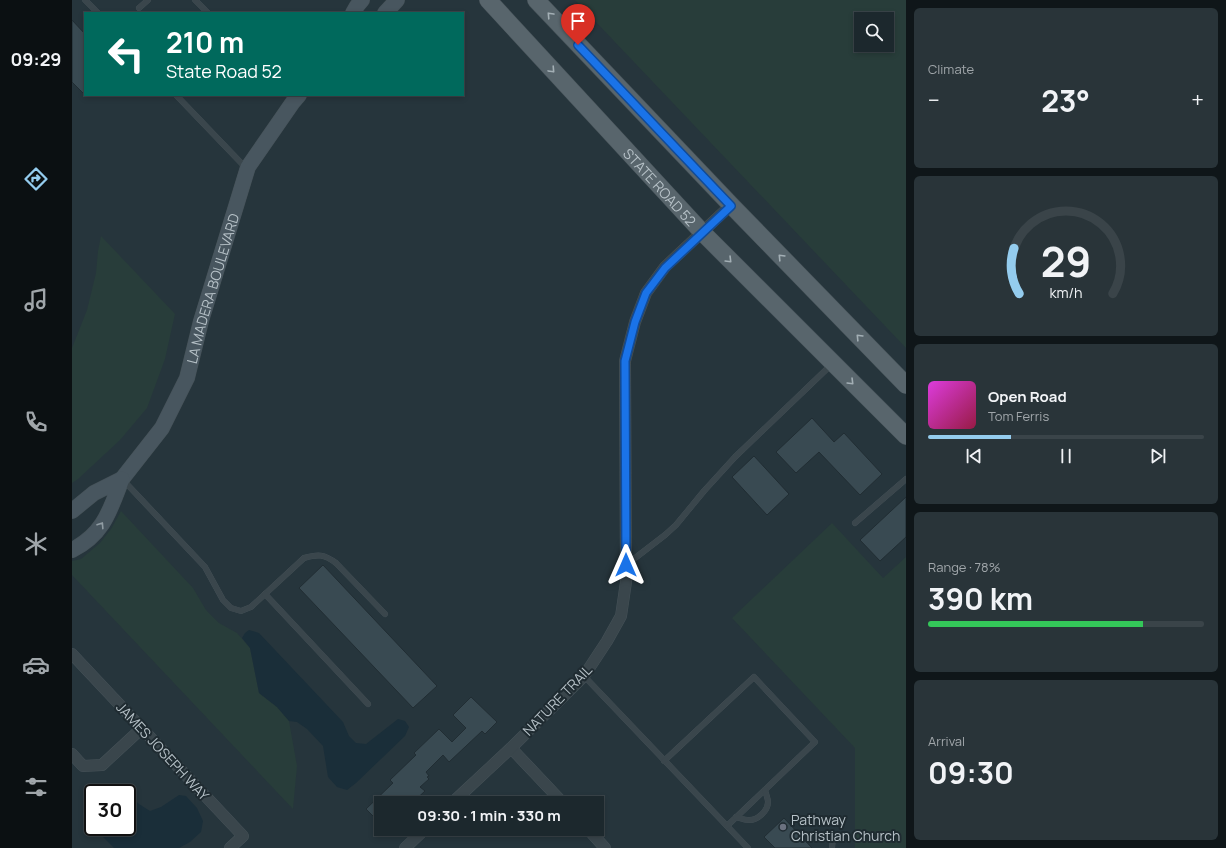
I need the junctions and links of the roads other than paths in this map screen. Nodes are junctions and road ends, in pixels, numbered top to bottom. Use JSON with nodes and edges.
{"nodes":[{"id":1,"x":87,"y":0,"type":"edge"},
{"id":2,"x":148,"y":0,"type":"edge"},
{"id":3,"x":195,"y":0,"type":"edge"},
{"id":4,"x":362,"y":0,"type":"edge"},
{"id":5,"x":397,"y":0,"type":"edge"},
{"id":6,"x":488,"y":0,"type":"edge"},
{"id":7,"x":536,"y":0,"type":"edge"},
{"id":8,"x":139,"y":8,"type":"dead end"},
{"id":9,"x":97,"y":12,"type":"edge"},
{"id":10,"x":207,"y":12,"type":"edge"},
{"id":11,"x":354,"y":12,"type":"edge"},
{"id":12,"x":386,"y":12,"type":"edge"},
{"id":13,"x":177,"y":96,"type":"edge"},
{"id":14,"x":293,"y":99,"type":"edge"},
{"id":15,"x":248,"y":169,"type":"junction"},
{"id":16,"x":731,"y":206,"type":"junction"},
{"id":17,"x":702,"y":232,"type":"junction"},
{"id":18,"x":833,"y":363,"type":"junction"},
{"id":19,"x":906,"y":385,"type":"edge"},
{"id":20,"x":906,"y":436,"type":"edge"},
{"id":21,"x":122,"y":479,"type":"junction"},
{"id":22,"x":906,"y":479,"type":"edge"},
{"id":23,"x":72,"y":511,"type":"edge"},
{"id":24,"x":855,"y":523,"type":"dead end"},
{"id":25,"x":72,"y":550,"type":"edge"},
{"id":26,"x":626,"y":565,"type":"junction"},
{"id":27,"x":265,"y":594,"type":"junction"},
{"id":28,"x":385,"y":614,"type":"dead end"},
{"id":29,"x":72,"y":654,"type":"edge"},
{"id":30,"x":584,"y":676,"type":"junction"},
{"id":31,"x":368,"y":704,"type":"dead end"},
{"id":32,"x":142,"y":728,"type":"junction"},
{"id":33,"x":511,"y":748,"type":"junction"},
{"id":34,"x":72,"y":754,"type":"edge"},
{"id":35,"x":664,"y":761,"type":"junction"},
{"id":36,"x":765,"y":790,"type":"junction"},
{"id":37,"x":460,"y":796,"type":"edge"},
{"id":38,"x":556,"y":796,"type":"edge"},
{"id":39,"x":736,"y":817,"type":"junction"},
{"id":40,"x":727,"y":826,"type":"junction"},
{"id":41,"x":420,"y":836,"type":"edge"},
{"id":42,"x":595,"y":836,"type":"edge"},
{"id":43,"x":833,"y":838,"type":"dead end"},
{"id":44,"x":412,"y":846,"type":"edge"},
{"id":45,"x":230,"y":848,"type":"edge"},
{"id":46,"x":606,"y":848,"type":"edge"},
{"id":47,"x":748,"y":848,"type":"edge"},
{"id":48,"x":832,"y":848,"type":"edge"}],
"edges":[{"from":1,"to":9,"type":"lane"},
{"from":2,"to":8,"type":"lane"},
{"from":3,"to":10,"type":"lane"},
{"from":4,"to":11,"type":"street"},
{"from":5,"to":12,"type":"street"},
{"from":6,"to":17,"type":"main road","name":"STATE ROAD 52","one_way":true},
{"from":16,"to":7,"type":"main road","one_way":true},
{"from":13,"to":15,"type":"lane"},
{"from":14,"to":15,"type":"street","name":"LA MADERA BOULEVARD"},
{"from":15,"to":21,"type":"street","name":"LA MADERA BOULEVARD"},
{"from":16,"to":17,"type":"street","name":"NATURE TRAIL"},
{"from":19,"to":16,"type":"main road","one_way":true},
{"from":17,"to":18,"type":"main road","name":"STATE ROAD 52","one_way":true},
{"from":17,"to":26,"type":"street","name":"NATURE TRAIL"},
{"from":18,"to":20,"type":"main road","name":"STATE ROAD 52","one_way":true},
{"from":18,"to":26,"type":"lane"},
{"from":21,"to":23,"type":"street","name":"LA MADERA BOULEVARD"},
{"from":25,"to":21,"type":"street","name":"LA MADERA BOULEVARD","one_way":true},
{"from":21,"to":27,"type":"lane"},
{"from":22,"to":24,"type":"lane"},
{"from":26,"to":30,"type":"street","name":"NATURE TRAIL"},
{"from":27,"to":28,"type":"lane"},
{"from":27,"to":31,"type":"lane"},
{"from":29,"to":32,"type":"street","name":"JAMES JOSEPH WAY"},
{"from":30,"to":33,"type":"street","name":"NATURE TRAIL"},
{"from":30,"to":35,"type":"lane"},
{"from":32,"to":34,"type":"street"},
{"from":32,"to":45,"type":"street","name":"JAMES JOSEPH WAY"},
{"from":33,"to":37,"type":"street","name":"NATURE TRAIL"},
{"from":33,"to":38,"type":"street"},
{"from":35,"to":36,"type":"lane"},
{"from":35,"to":40,"type":"lane"},
{"from":36,"to":39,"type":"lane"},
{"from":36,"to":39,"type":"lane"},
{"from":39,"to":40,"type":"lane"},
{"from":40,"to":47,"type":"lane"},
{"from":41,"to":44,"type":"street"},
{"from":42,"to":46,"type":"street"},
{"from":43,"to":48,"type":"lane"}]}
